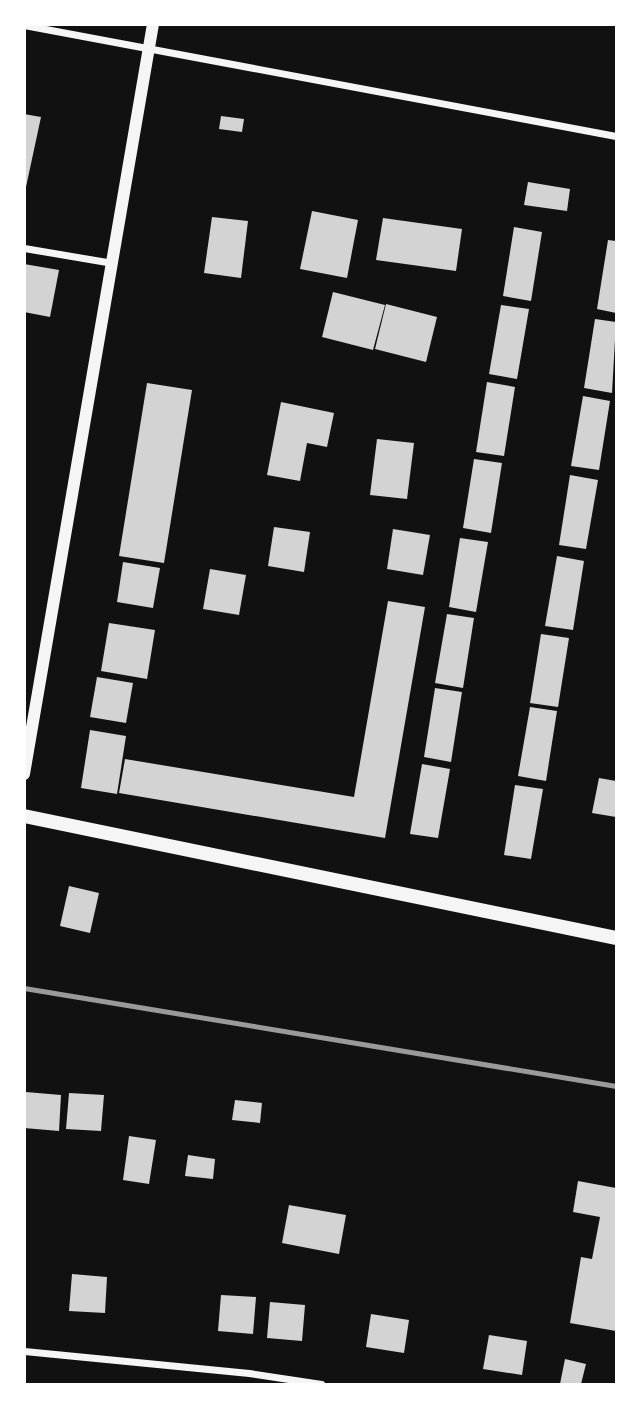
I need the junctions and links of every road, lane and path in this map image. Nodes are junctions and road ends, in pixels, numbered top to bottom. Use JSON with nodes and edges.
{"nodes":[{"id":1,"x":153,"y":24,"type":"edge"},
{"id":2,"x":24,"y":25,"type":"edge"},
{"id":3,"x":149,"y":47,"type":"junction"},
{"id":4,"x":617,"y":135,"type":"edge"},
{"id":5,"x":24,"y":248,"type":"edge"},
{"id":6,"x":114,"y":263,"type":"junction"},
{"id":7,"x":24,"y":774,"type":"edge"},
{"id":8,"x":24,"y":816,"type":"edge"},
{"id":9,"x":617,"y":938,"type":"edge"},
{"id":10,"x":24,"y":1351,"type":"edge"},
{"id":11,"x":321,"y":1384,"type":"edge"}],
"edges":[{"from":1,"to":3,"type":"street"},
{"from":2,"to":3,"type":"street"},
{"from":3,"to":4,"type":"street"},
{"from":3,"to":6,"type":"street"},
{"from":5,"to":6,"type":"street"},
{"from":6,"to":7,"type":"street"},
{"from":8,"to":9,"type":"main road"},
{"from":10,"to":11,"type":"street"}]}
